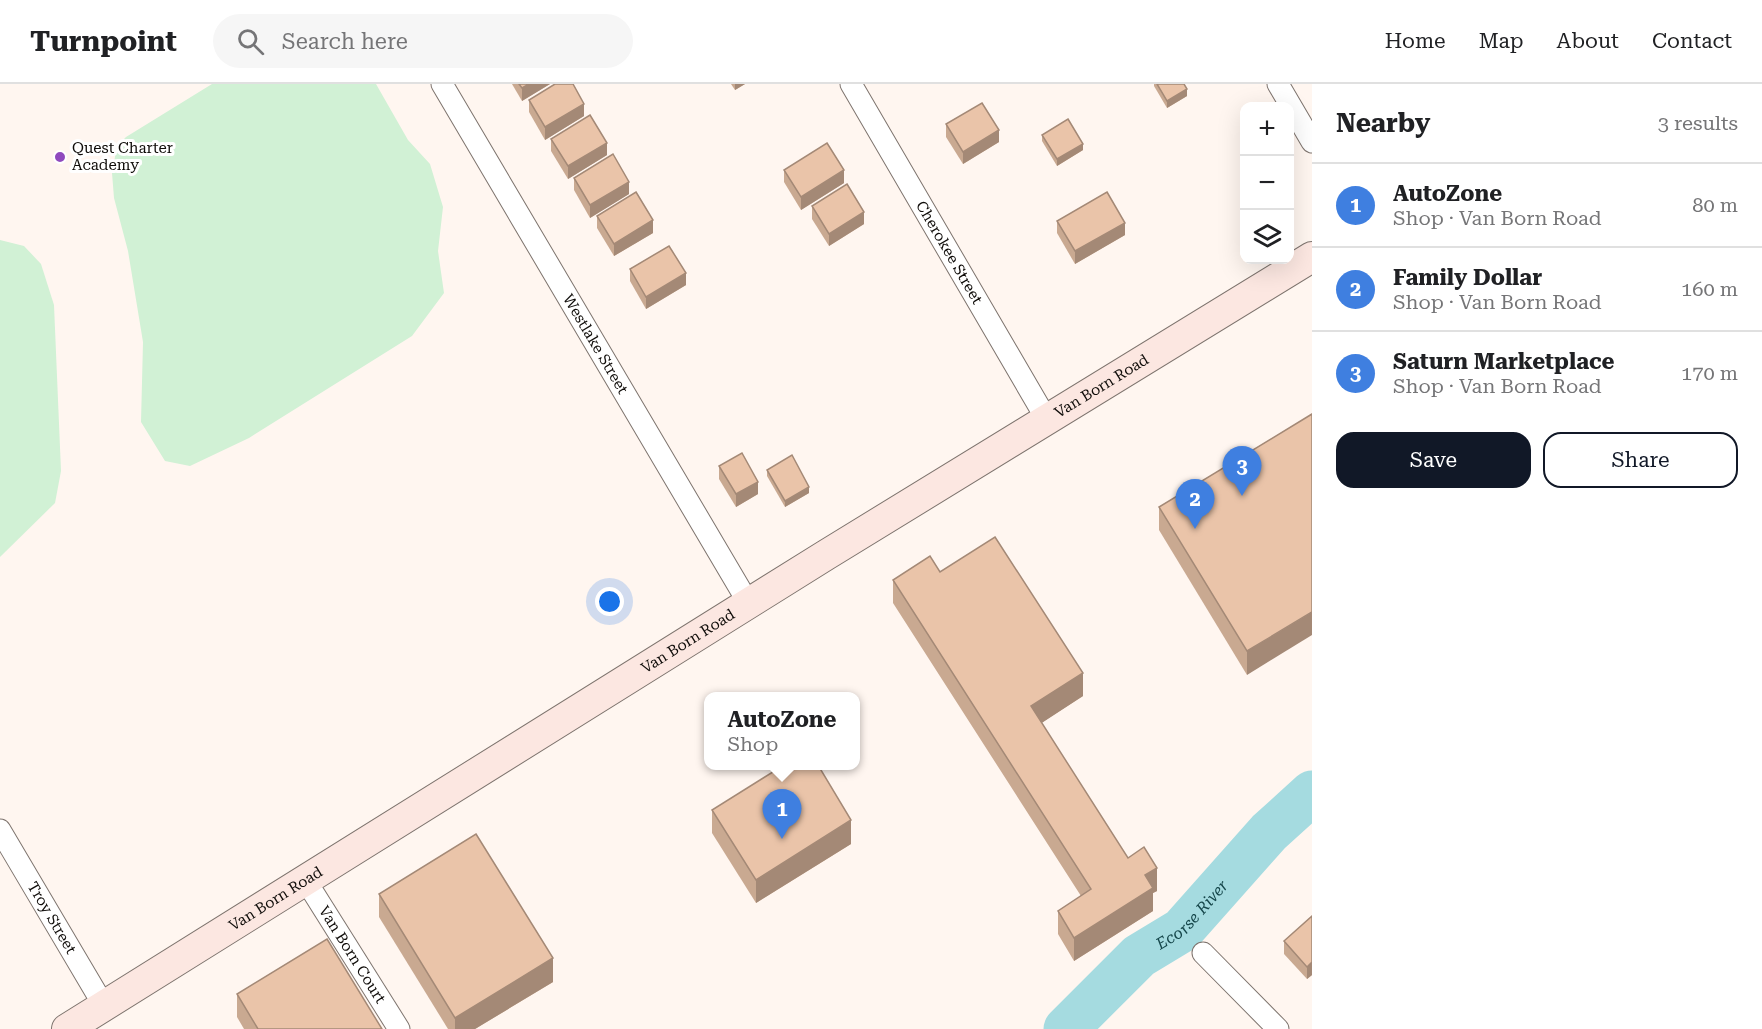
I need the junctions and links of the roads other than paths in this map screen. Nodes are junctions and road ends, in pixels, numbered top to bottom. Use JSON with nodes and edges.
{"nodes":[{"id":1,"x":442,"y":84,"type":"edge"},
{"id":2,"x":851,"y":84,"type":"edge"},
{"id":3,"x":1278,"y":84,"type":"edge"},
{"id":4,"x":1312,"y":142,"type":"edge"},
{"id":5,"x":1312,"y":257,"type":"edge"},
{"id":6,"x":1047,"y":420,"type":"junction"},
{"id":7,"x":749,"y":604,"type":"junction"},
{"id":8,"x":0,"y":830,"type":"edge"},
{"id":9,"x":306,"y":881,"type":"junction"},
{"id":10,"x":1203,"y":953,"type":"dead end"},
{"id":11,"x":104,"y":1006,"type":"junction"},
{"id":12,"x":67,"y":1029,"type":"edge"},
{"id":13,"x":399,"y":1029,"type":"edge"},
{"id":14,"x":1278,"y":1029,"type":"edge"}],
"edges":[{"from":1,"to":7,"type":"street","name":"Westlake Street"},
{"from":2,"to":6,"type":"street","name":"Cherokee Street"},
{"from":3,"to":4,"type":"street"},
{"from":5,"to":6,"type":"main road","name":"Van Born Road"},
{"from":6,"to":7,"type":"main road","name":"Van Born Road"},
{"from":7,"to":9,"type":"main road","name":"Van Born Road"},
{"from":8,"to":11,"type":"street","name":"Troy Street"},
{"from":9,"to":11,"type":"main road","name":"Van Born Road"},
{"from":9,"to":13,"type":"street","name":"Van Born Court"},
{"from":10,"to":14,"type":"street"},
{"from":11,"to":12,"type":"main road","name":"Van Born Road"}]}
